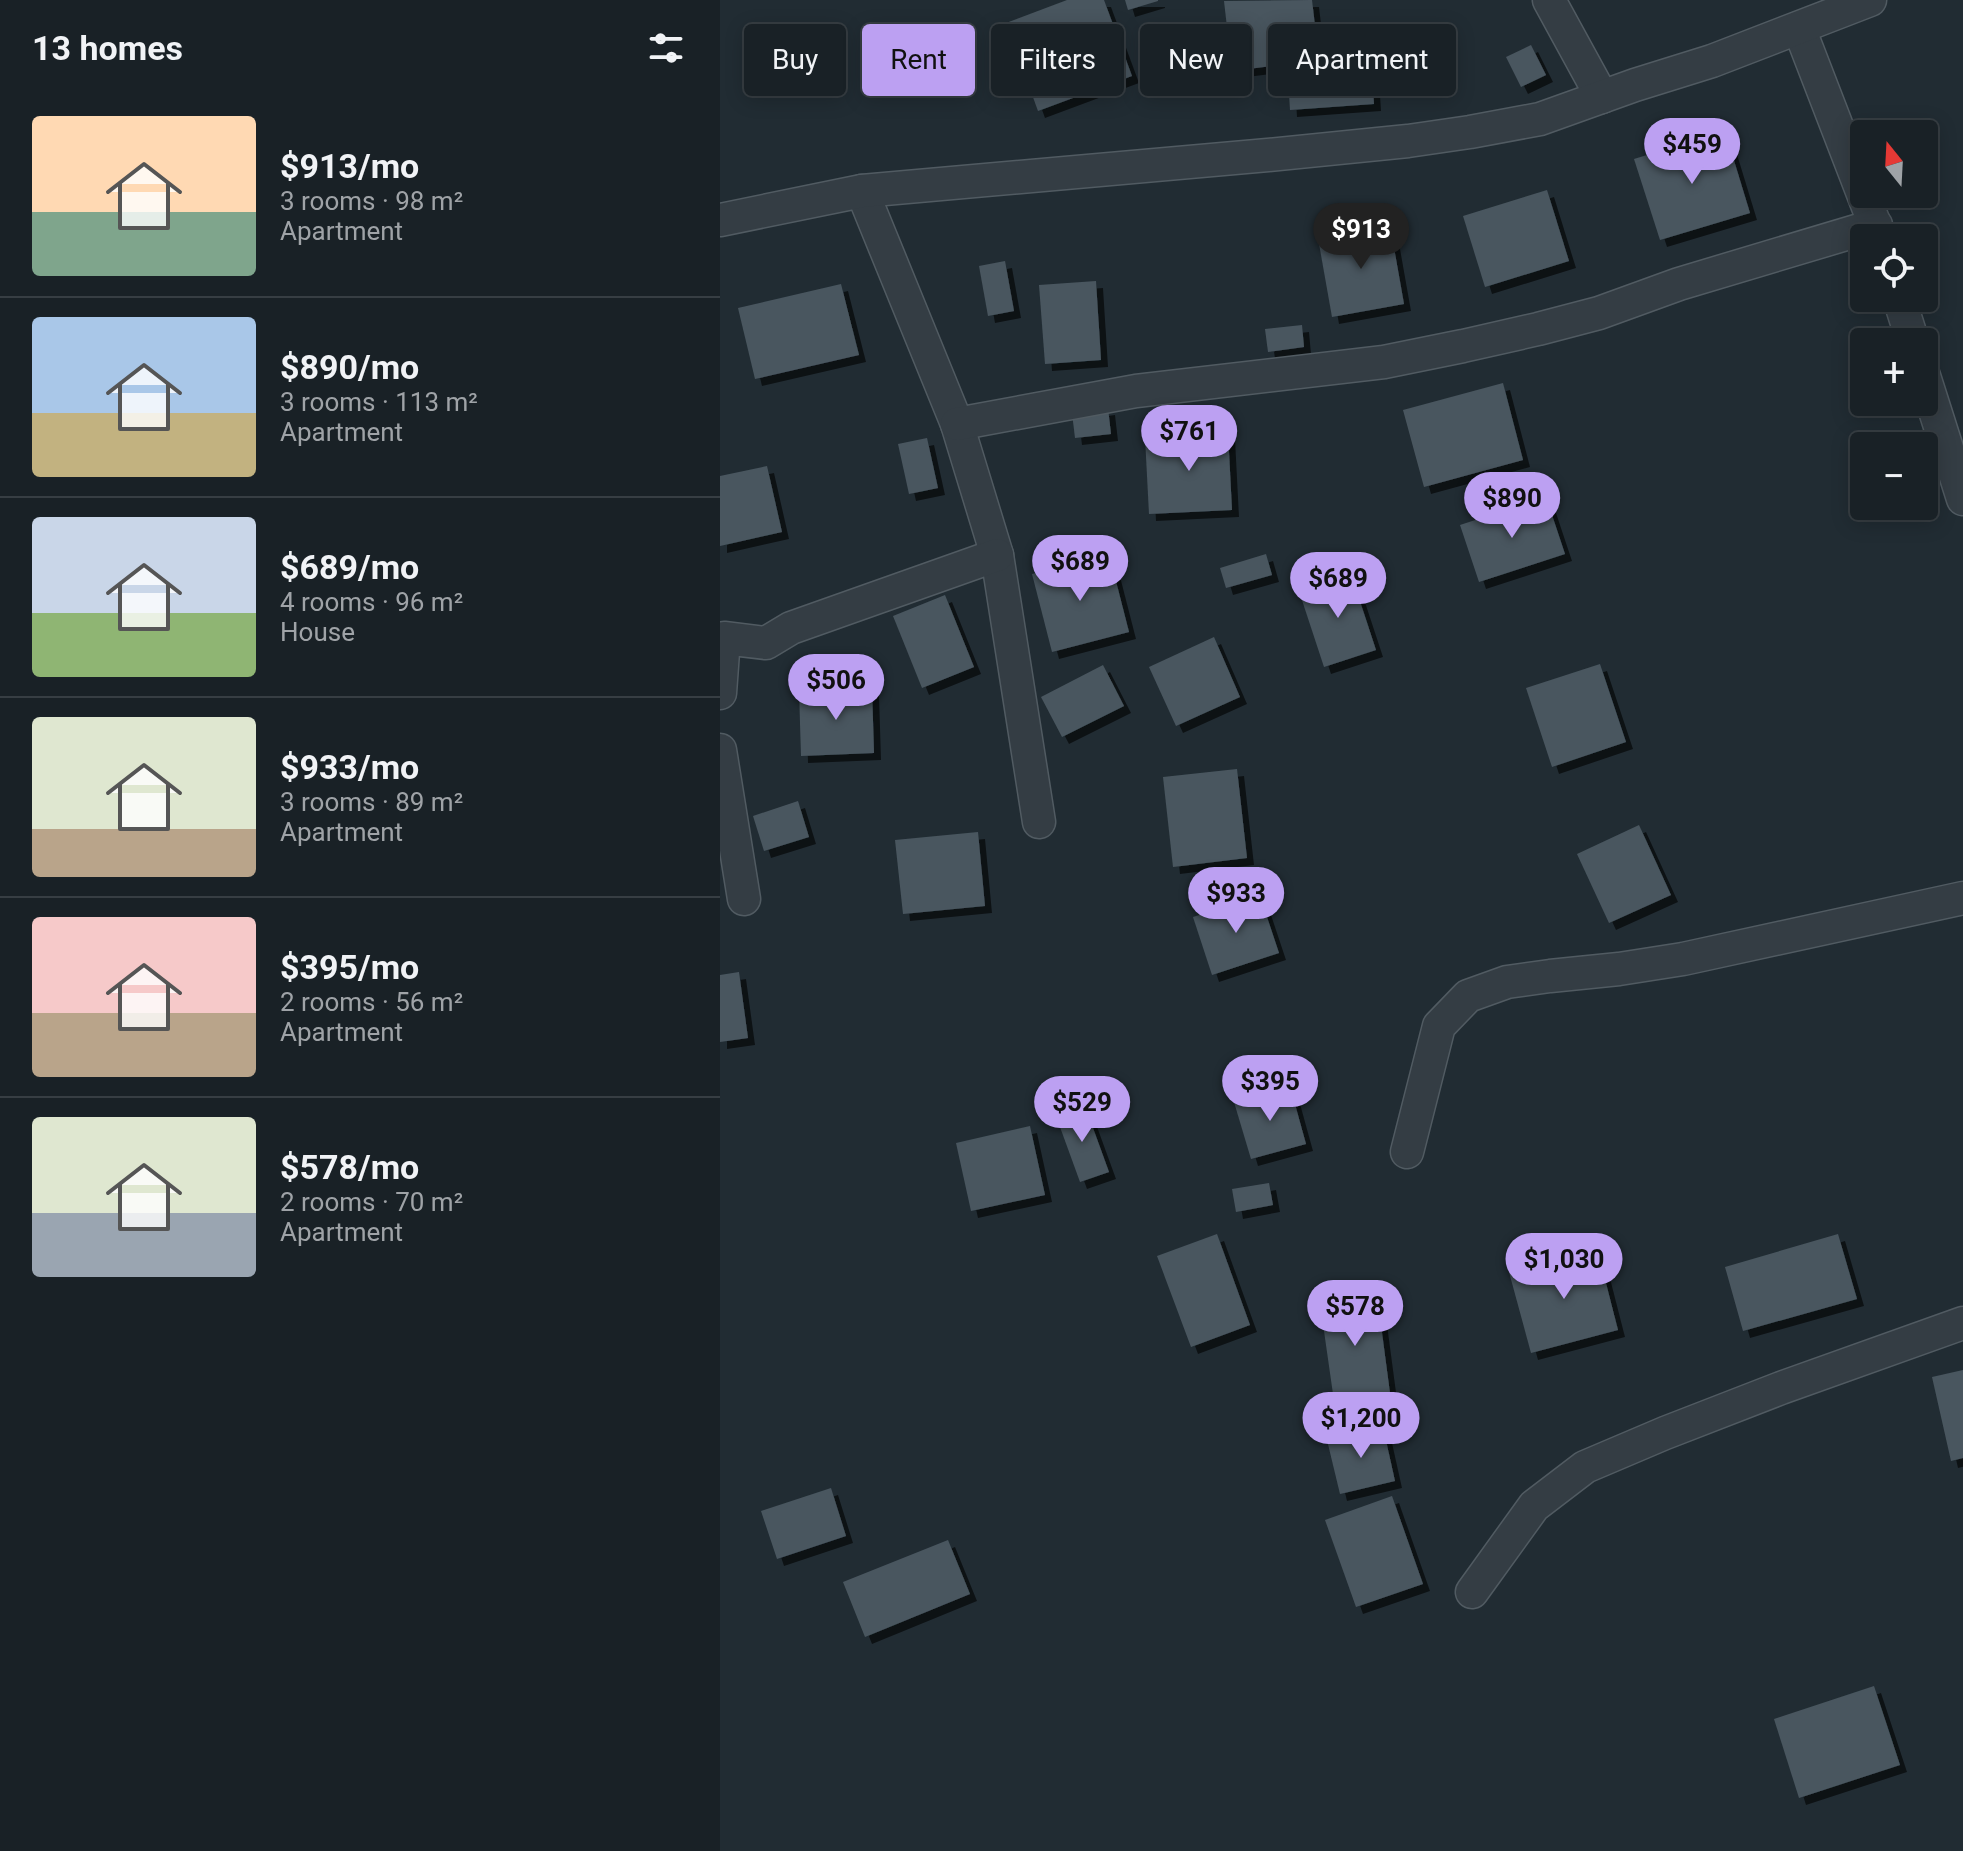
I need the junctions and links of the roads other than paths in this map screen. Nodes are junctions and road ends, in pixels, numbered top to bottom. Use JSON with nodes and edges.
{"nodes":[{"id":1,"x":1549,"y":0,"type":"edge"},
{"id":2,"x":1870,"y":0,"type":"edge"},
{"id":3,"x":1799,"y":28,"type":"junction"},
{"id":4,"x":1602,"y":97,"type":"junction"},
{"id":5,"x":862,"y":191,"type":"junction"},
{"id":6,"x":720,"y":220,"type":"edge"},
{"id":7,"x":1875,"y":224,"type":"edge"},
{"id":8,"x":1850,"y":239,"type":"edge"},
{"id":9,"x":1937,"y":416,"type":"edge"},
{"id":10,"x":957,"y":424,"type":"junction"},
{"id":11,"x":1963,"y":499,"type":"edge"},
{"id":12,"x":997,"y":555,"type":"junction"},
{"id":13,"x":722,"y":638,"type":"edge"},
{"id":14,"x":720,"y":693,"type":"edge"},
{"id":15,"x":720,"y":750,"type":"edge"},
{"id":16,"x":1039,"y":822,"type":"dead end"},
{"id":17,"x":1963,"y":898,"type":"edge"},
{"id":18,"x":744,"y":899,"type":"dead end"},
{"id":19,"x":1407,"y":1152,"type":"dead end"},
{"id":20,"x":1963,"y":1323,"type":"edge"},
{"id":21,"x":1472,"y":1592,"type":"dead end"}],
"edges":[{"from":1,"to":4,"type":"street"},
{"from":2,"to":3,"type":"street"},
{"from":3,"to":4,"type":"street"},
{"from":3,"to":7,"type":"street"},
{"from":4,"to":5,"type":"street"},
{"from":5,"to":6,"type":"street"},
{"from":5,"to":10,"type":"street"},
{"from":8,"to":10,"type":"street"},
{"from":9,"to":11,"type":"street"},
{"from":10,"to":12,"type":"street"},
{"from":12,"to":13,"type":"street"},
{"from":12,"to":16,"type":"street"},
{"from":13,"to":14,"type":"street"},
{"from":15,"to":18,"type":"street"},
{"from":17,"to":19,"type":"street"},
{"from":20,"to":21,"type":"street"}]}
